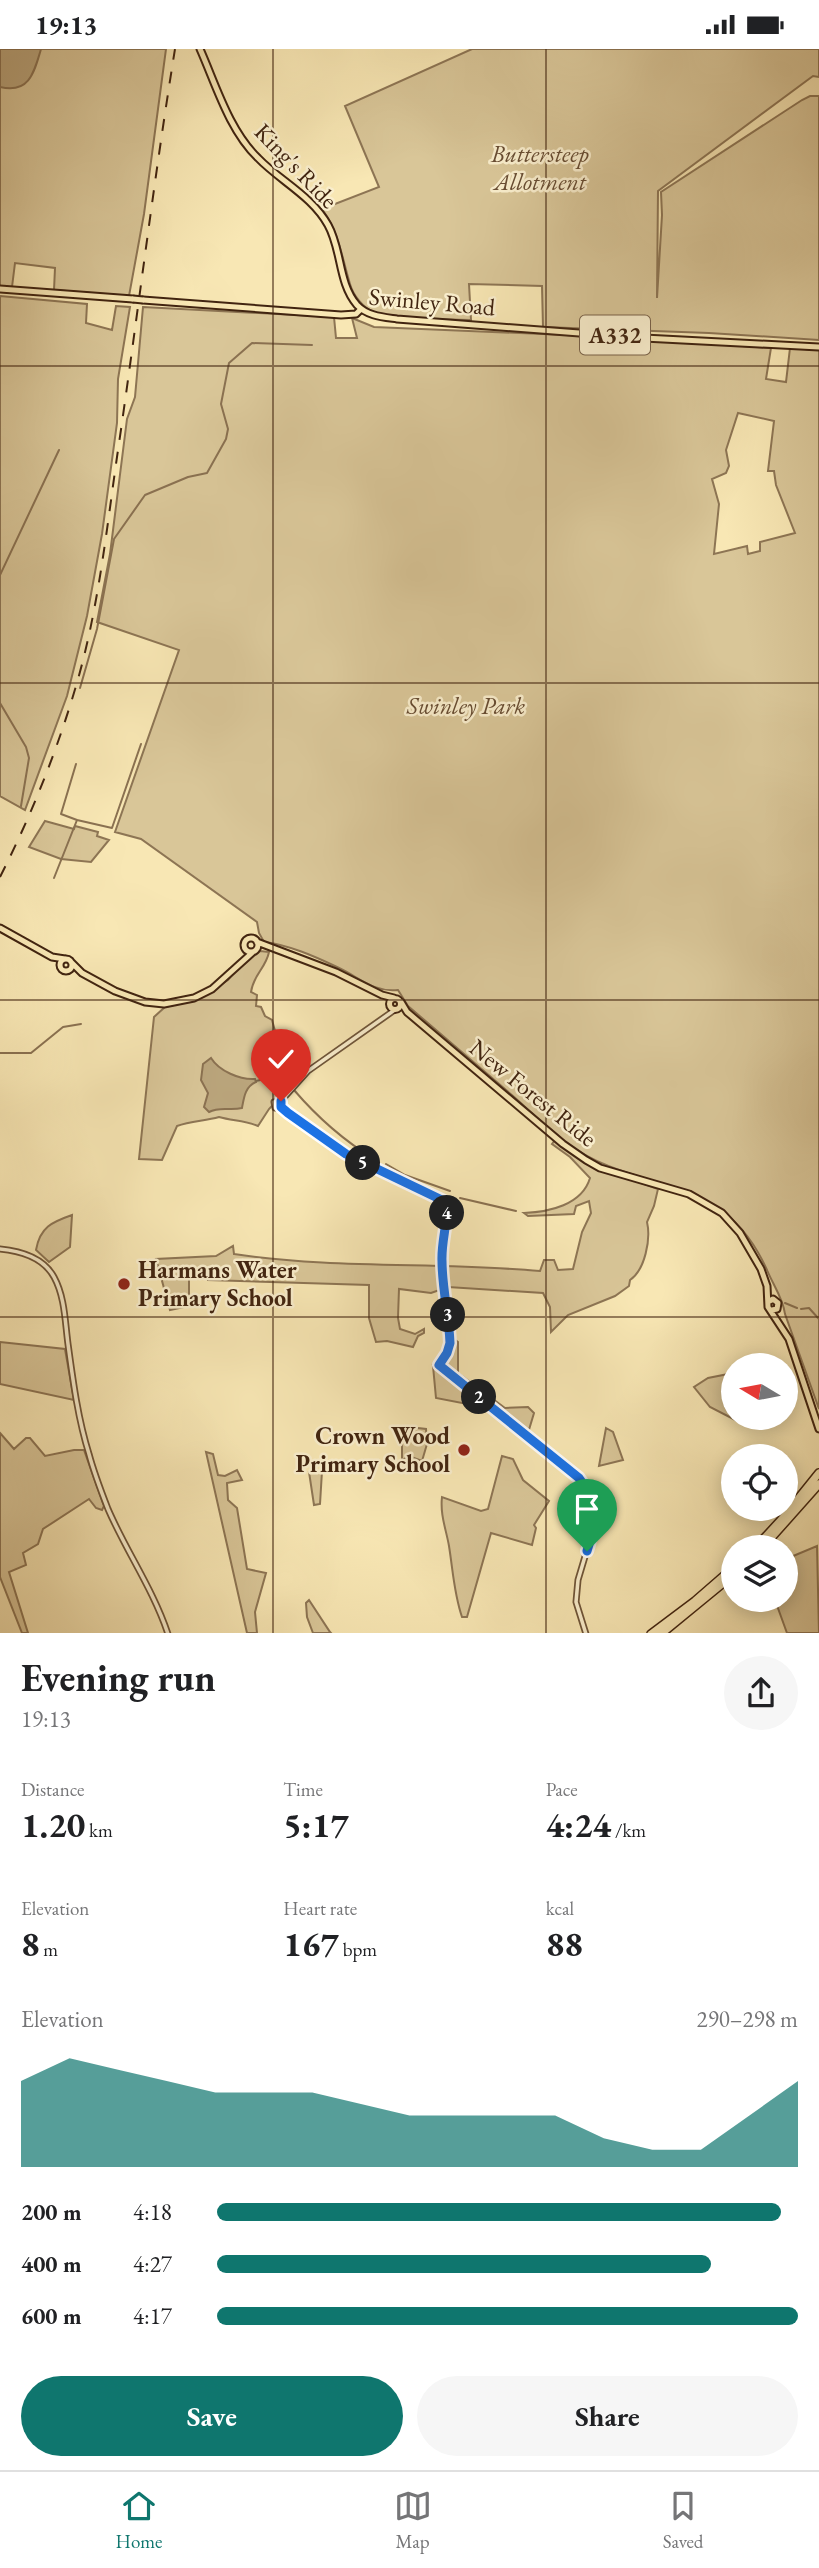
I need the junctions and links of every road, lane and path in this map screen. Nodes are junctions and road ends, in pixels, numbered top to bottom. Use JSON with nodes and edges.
{"nodes":[{"id":1,"x":200,"y":49,"type":"edge"},
{"id":2,"x":0,"y":289,"type":"edge"},
{"id":3,"x":361,"y":309,"type":"junction"},
{"id":4,"x":819,"y":347,"type":"edge"},
{"id":5,"x":0,"y":928,"type":"edge"},
{"id":6,"x":255,"y":948,"type":"junction"},
{"id":7,"x":245,"y":949,"type":"junction"},
{"id":8,"x":52,"y":957,"type":"junction"},
{"id":9,"x":68,"y":960,"type":"junction"},
{"id":10,"x":60,"y":965,"type":"junction"},
{"id":11,"x":234,"y":969,"type":"junction"},
{"id":12,"x":68,"y":970,"type":"junction"},
{"id":13,"x":82,"y":973,"type":"junction"},
{"id":14,"x":383,"y":995,"type":"junction"},
{"id":15,"x":394,"y":998,"type":"junction"},
{"id":16,"x":401,"y":1002,"type":"junction"},
{"id":17,"x":393,"y":1008,"type":"junction"},
{"id":18,"x":407,"y":1012,"type":"junction"},
{"id":19,"x":281,"y":1101,"type":"junction"},
{"id":20,"x":281,"y":1107,"type":"junction"},
{"id":21,"x":446,"y":1202,"type":"junction"},
{"id":22,"x":449,"y":1208,"type":"junction"},
{"id":23,"x":0,"y":1249,"type":"edge"},
{"id":24,"x":819,"y":1429,"type":"edge"},
{"id":25,"x":819,"y":1475,"type":"edge"},
{"id":26,"x":819,"y":1485,"type":"edge"},
{"id":27,"x":766,"y":1535,"type":"edge"},
{"id":28,"x":774,"y":1535,"type":"edge"},
{"id":29,"x":721,"y":1581,"type":"edge"},
{"id":30,"x":721,"y":1584,"type":"edge"},
{"id":31,"x":710,"y":1592,"type":"junction"},
{"id":32,"x":168,"y":1633,"type":"edge"},
{"id":33,"x":586,"y":1633,"type":"edge"},
{"id":34,"x":652,"y":1633,"type":"edge"},
{"id":35,"x":662,"y":1633,"type":"edge"}],
"edges":[{"from":1,"to":3,"type":"main road","name":"King's Ride"},
{"from":2,"to":3,"type":"main road","name":"Swinley Road","bridge":true},
{"from":3,"to":4,"type":"main road","name":"Swinley Road","number":"A332"},
{"from":5,"to":8,"type":"main road"},
{"from":6,"to":7,"type":"main road","name":"New Forest Ride"},
{"from":6,"to":7,"type":"main road","name":"New Forest Ride"},
{"from":6,"to":11,"type":"main road"},
{"from":6,"to":14,"type":"main road","name":"New Forest Ride"},
{"from":7,"to":11,"type":"main road"},
{"from":8,"to":9,"type":"main road"},
{"from":8,"to":10,"type":"main road"},
{"from":9,"to":10,"type":"main road"},
{"from":9,"to":12,"type":"main road"},
{"from":9,"to":13,"type":"main road"},
{"from":10,"to":12,"type":"main road"},
{"from":11,"to":13,"type":"main road"},
{"from":12,"to":13,"type":"main road"},
{"from":14,"to":15,"type":"main road","name":"New Forest Ride"},
{"from":14,"to":17,"type":"main road"},
{"from":15,"to":16,"type":"main road","name":"New Forest Ride"},
{"from":15,"to":17,"type":"main road"},
{"from":16,"to":17,"type":"main road"},
{"from":16,"to":18,"type":"main road","name":"New Forest Ride"},
{"from":17,"to":18,"type":"main road","name":"New Forest Ride"},
{"from":17,"to":19,"type":"street"},
{"from":18,"to":24,"type":"main road","name":"New Forest Ride"},
{"from":19,"to":20,"type":"street"},
{"from":19,"to":20,"type":"street"},
{"from":20,"to":21,"type":"street"},
{"from":21,"to":22,"type":"street"},
{"from":21,"to":22,"type":"street"},
{"from":22,"to":33,"type":"street"},
{"from":23,"to":32,"type":"street"},
{"from":25,"to":27,"type":"highway"},
{"from":26,"to":28,"type":"highway"},
{"from":29,"to":31,"type":"highway"},
{"from":30,"to":31,"type":"highway"},
{"from":31,"to":34,"type":"highway"},
{"from":31,"to":35,"type":"highway"}]}
